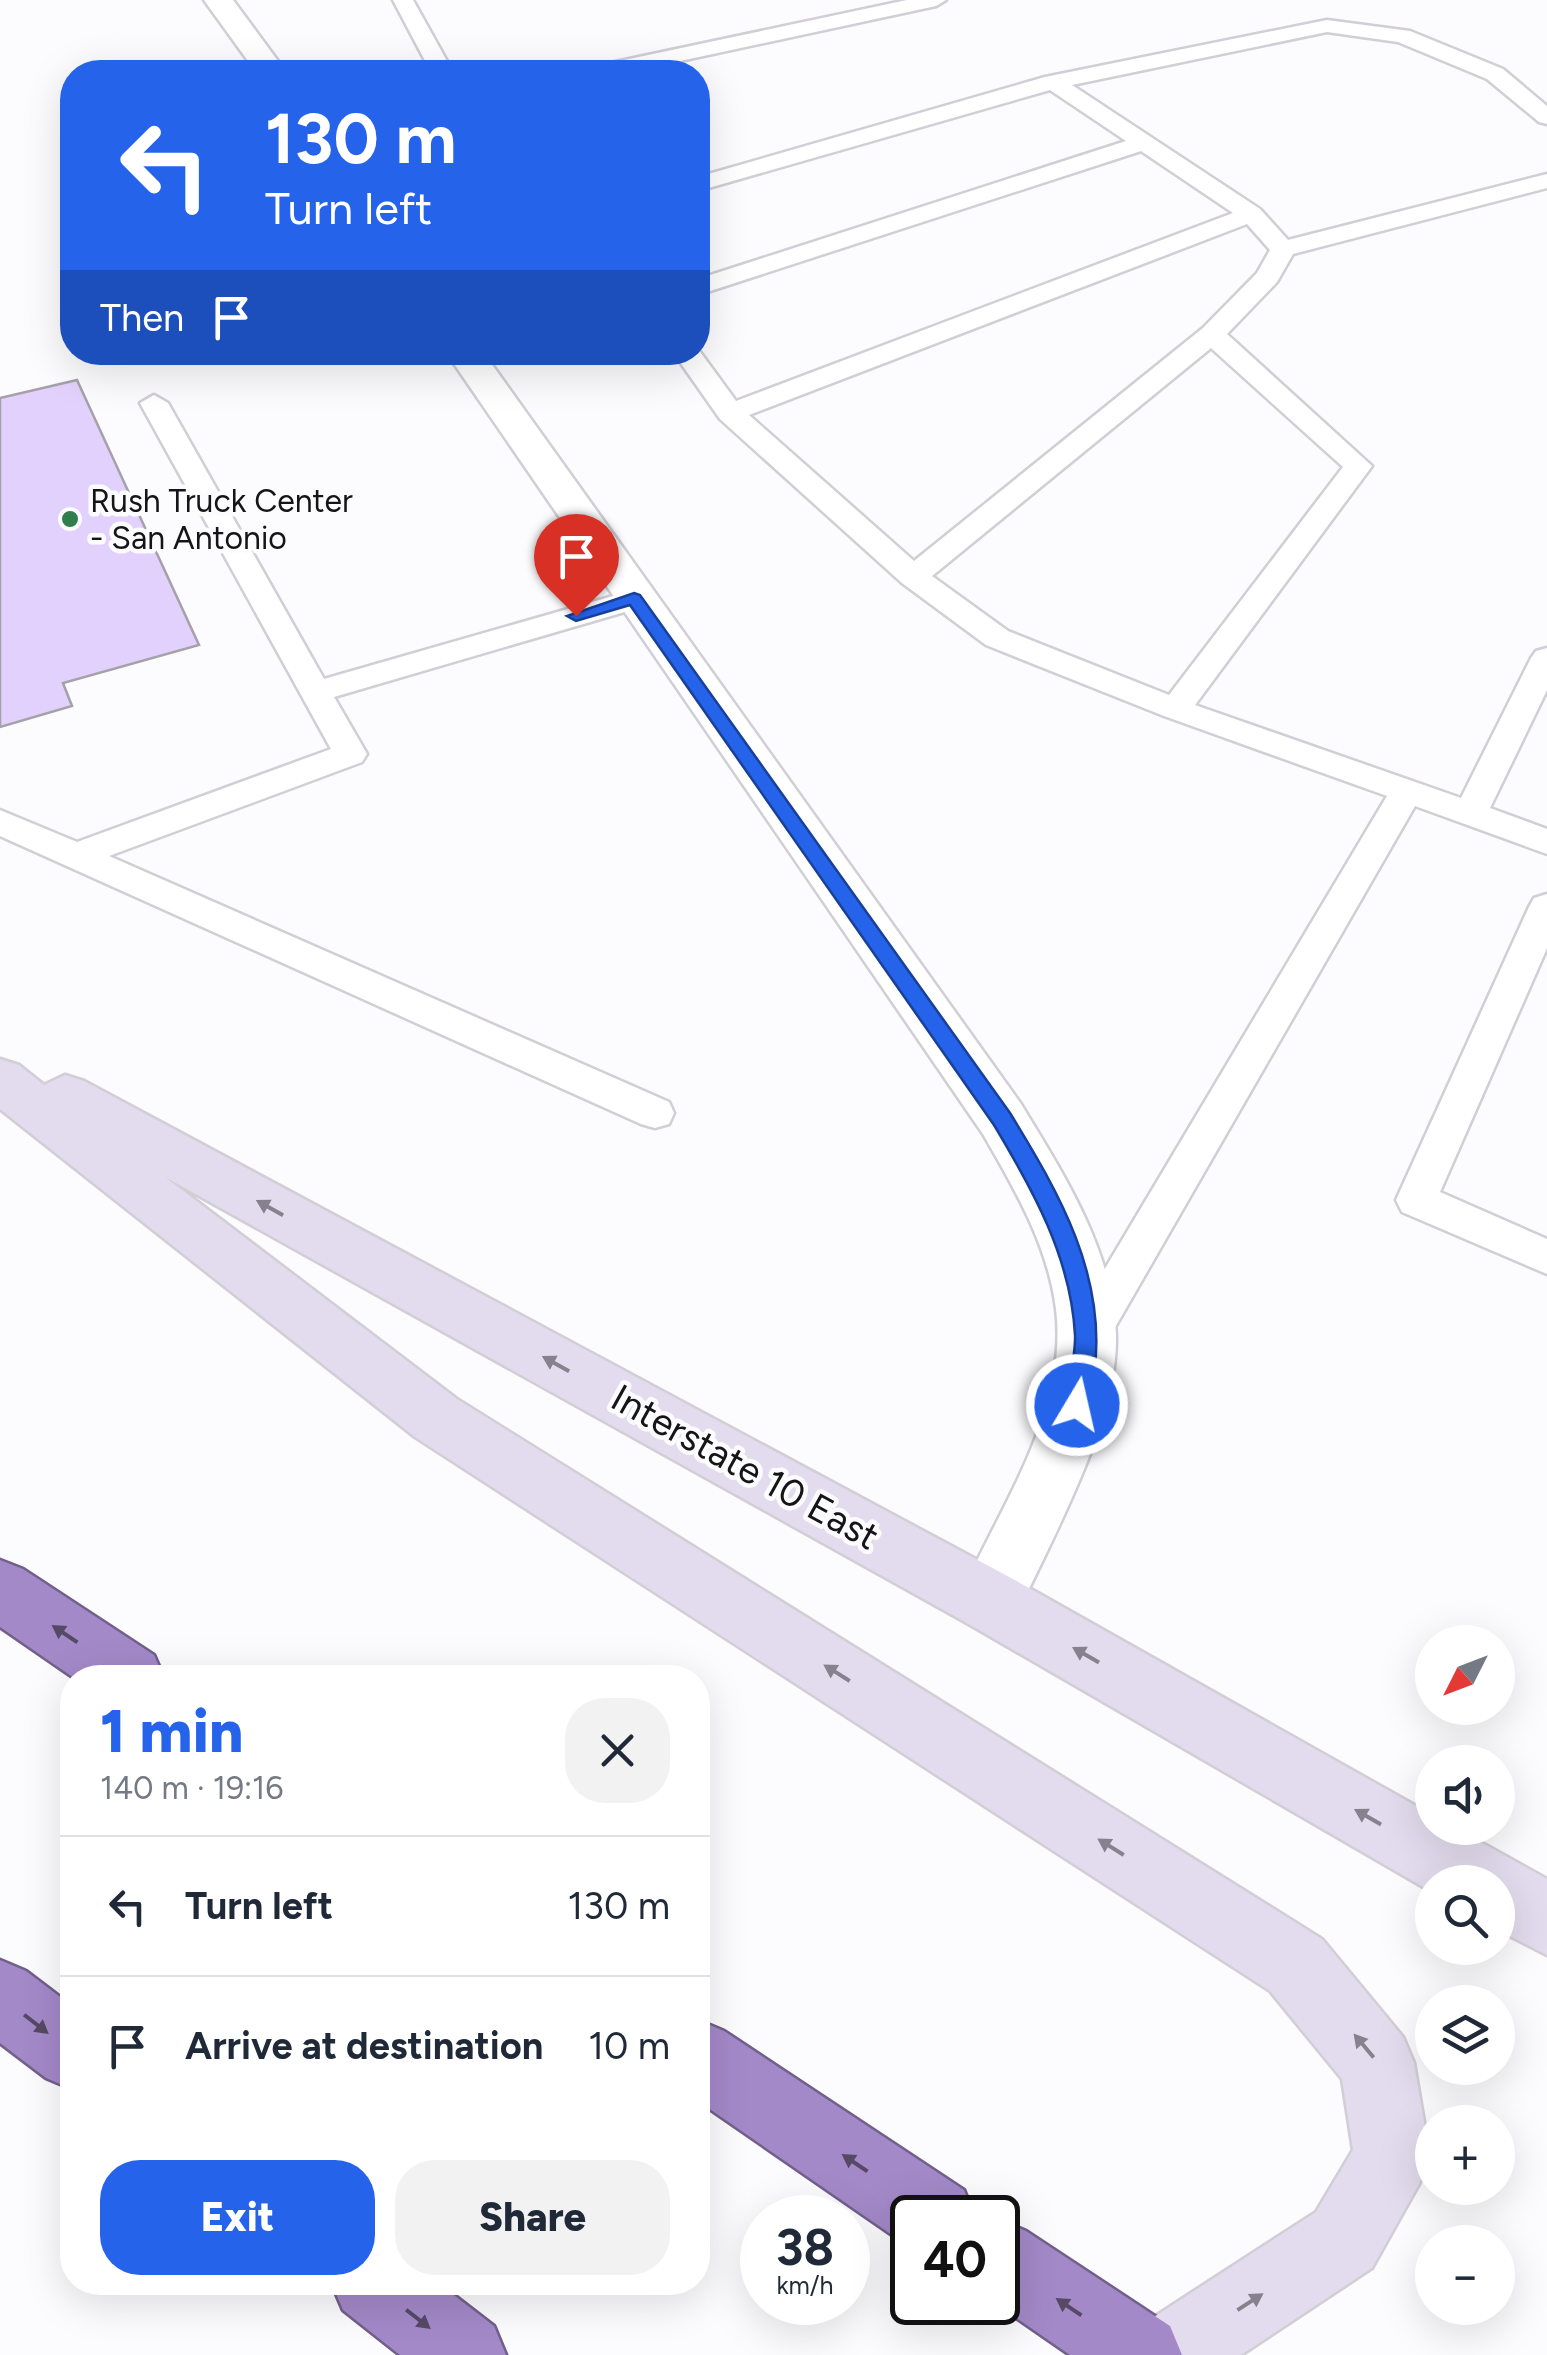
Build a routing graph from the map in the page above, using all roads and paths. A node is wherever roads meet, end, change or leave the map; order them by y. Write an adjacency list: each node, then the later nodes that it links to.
1 (218, 0): 4 (street)
2 (403, 0): 5 (lane)
3 (936, 0): 6 (lane)
4 (261, 60)
5 (436, 60)
6 (657, 60)
7 (1053, 82): 8 (lane); 9 (lane); 10 (lane)
8 (1547, 116)
9 (1144, 142): 12 (lane); 14 (lane)
10 (710, 181)
11 (1547, 181): 13 (lane)
12 (1251, 214): 13 (lane); 19 (lane)
13 (1283, 248): 15 (lane)
14 (710, 283)
15 (1212, 334): 20 (lane); 24 (lane)
16 (473, 365): 21 (street)
17 (696, 365): 19 (lane)
18 (154, 403): 23 (lane)
19 (730, 412): 20 (lane)
20 (913, 576): 24 (lane)
21 (634, 598): 23 (lane); 35 (street)
22 (1547, 658): 26 (lane)
23 (314, 692): 29 (lane)
24 (1175, 709): 25 (lane)
25 (1407, 791): 26 (lane); 35 (lane)
26 (1470, 814): 28 (lane)
27 (0, 822): 29 (lane)
28 (1547, 842)
29 (76, 856): 33 (lane)
30 (1547, 907): 34 (lane)
31 (0, 1062): 37 (main road, Interstate 10 East, one-way to 31)
32 (0, 1080): 50 (main road, one-way to 32)
33 (655, 1113)
34 (1547, 1257)
35 (1087, 1337): 37 (street)
36 (0, 1590): 38 (highway, one-way to 36)
37 (990, 1601): 39 (main road, Interstate 10 East, one-way to 37)
38 (112, 1665)
39 (1453, 1865)
40 (1515, 1901): 41 (main road)
41 (1547, 1919)
42 (0, 1996): 43 (highway, one-way to 43)
43 (60, 2043)
44 (710, 2066): 45 (highway, one-way to 44)
45 (902, 2195)
46 (1020, 2273): 49 (highway, one-way to 46)
47 (388, 2295): 48 (highway, one-way to 48)
48 (465, 2355)
49 (1141, 2355)
50 (1169, 2355)

